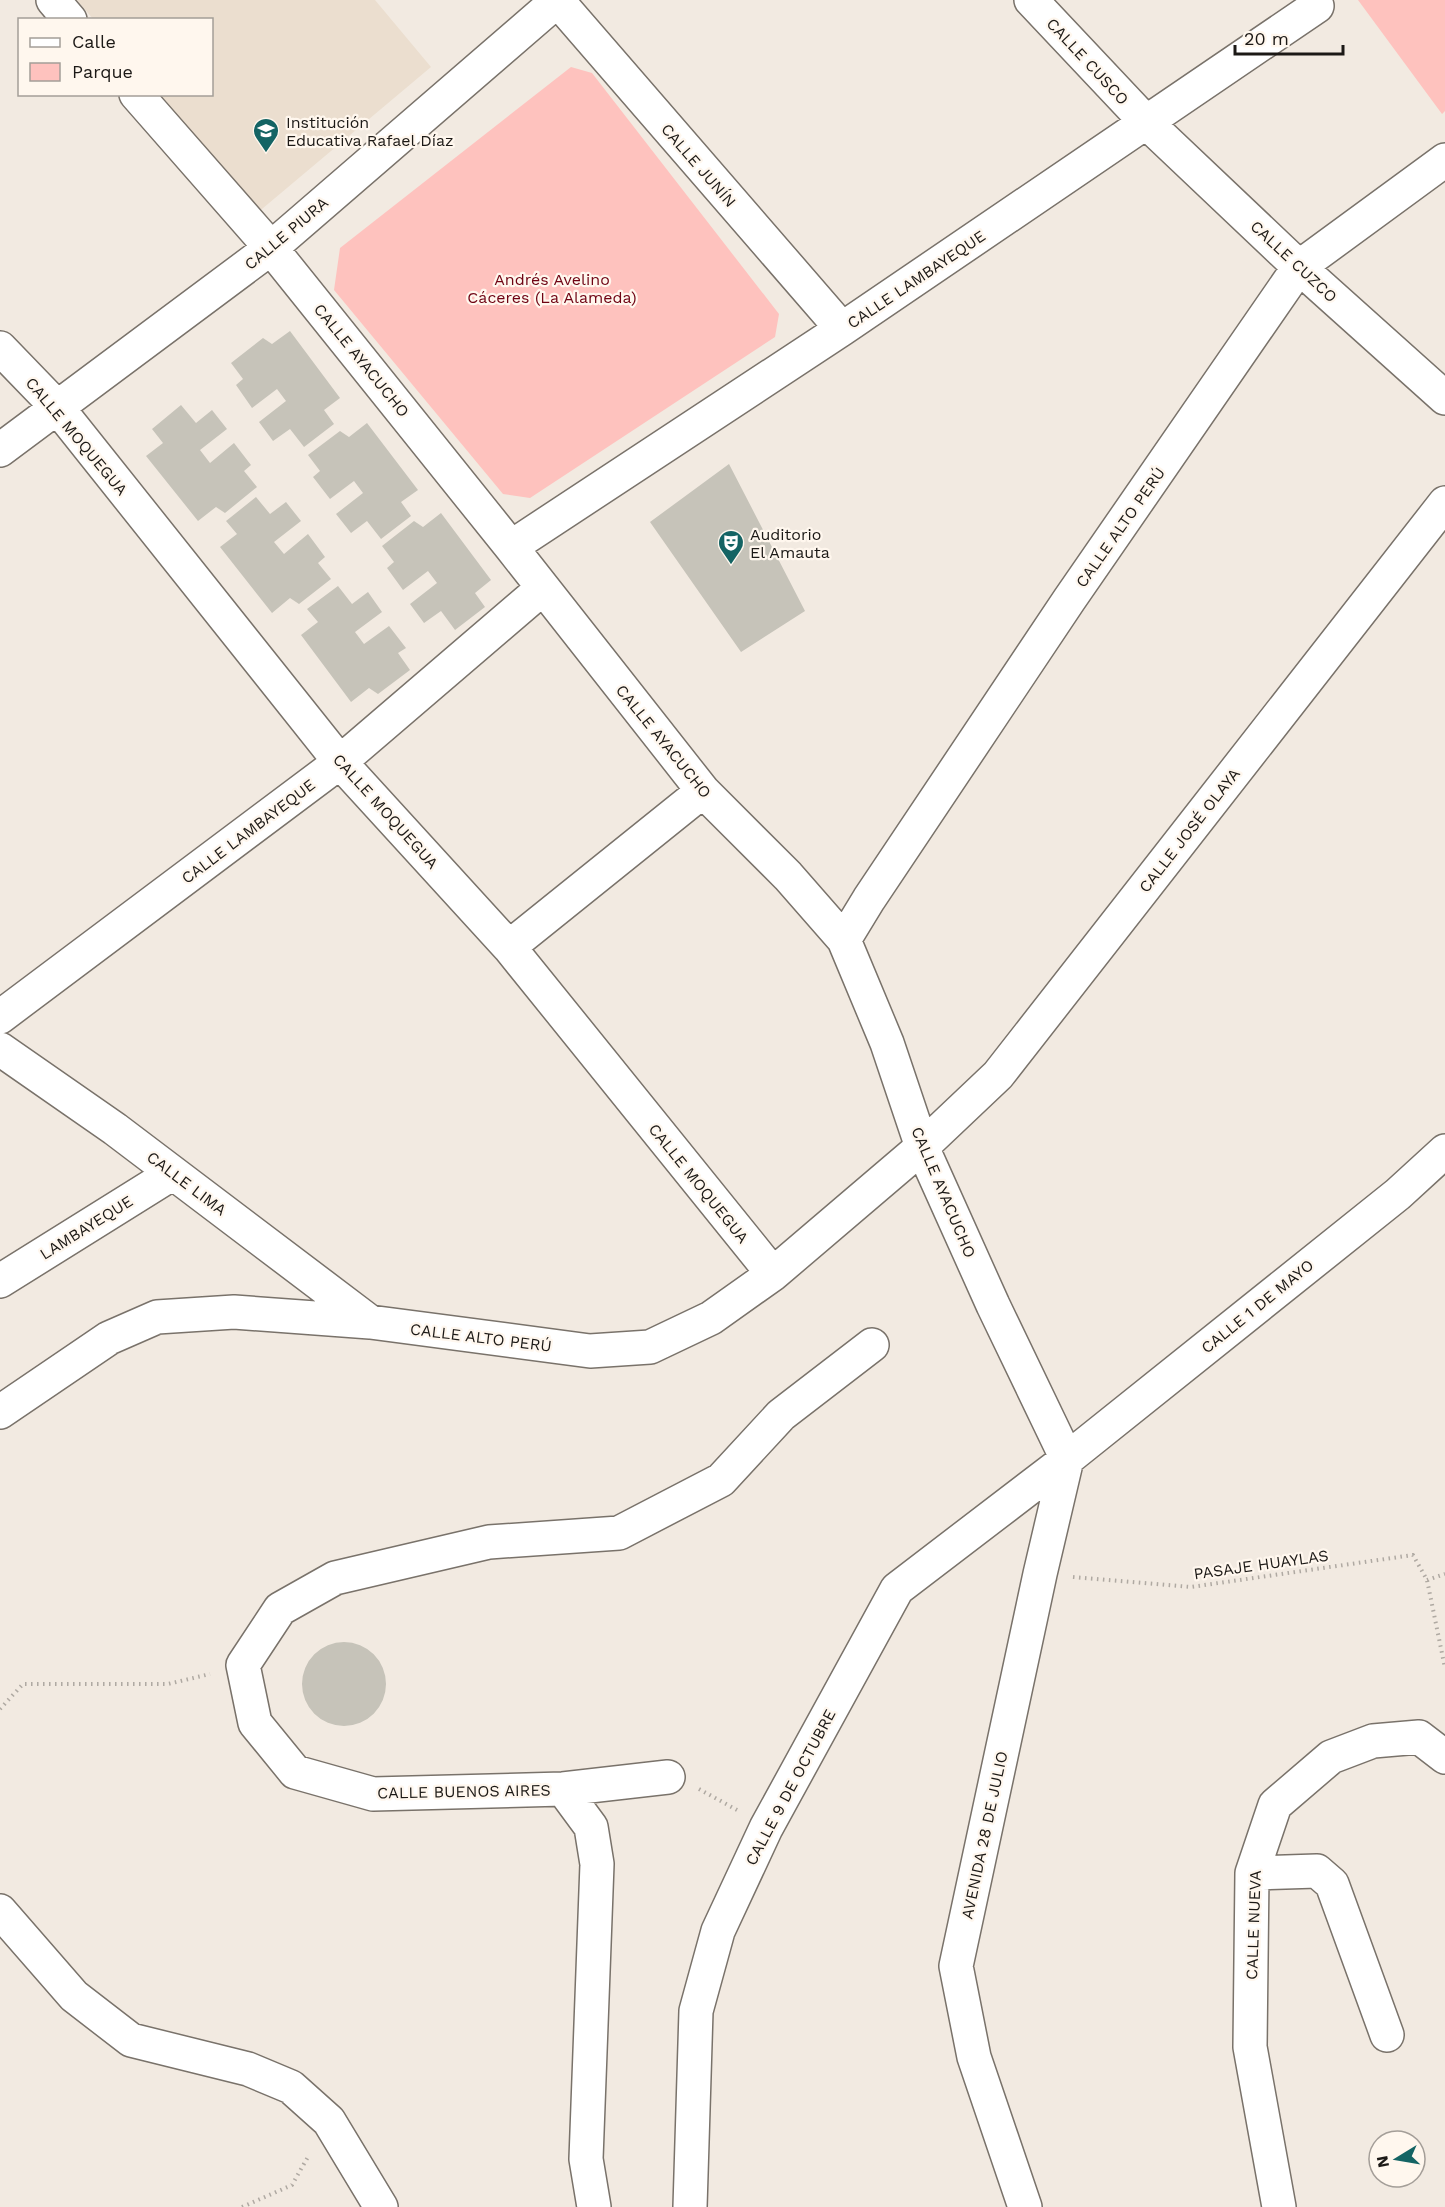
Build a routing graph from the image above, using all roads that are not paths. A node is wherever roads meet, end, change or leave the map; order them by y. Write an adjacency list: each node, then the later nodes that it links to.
1 (53, 0): 5 (street)
2 (558, 0): 9 (street, CALLE PIURA); 11 (street, CALLE JUNÍN)
3 (1031, 0): 7 (street, CALLE CUSCO)
4 (1317, 6): 7 (street, CALLE LAMBAYEQUE)
5 (68, 18)
6 (138, 96): 9 (street, CALLE AYACUCHO)
7 (1146, 122): 10 (street, CALLE CUZCO); 11 (street, CALLE LAMBAYEQUE)
8 (1445, 159): 10 (street, CALLE ALTO PERÚ)
9 (271, 248): 14 (street, CALLE PIURA); 17 (street, CALLE AYACUCHO)
10 (1299, 267): 13 (street, CALLE CUZCO); 21 (street, CALLE ALTO PERÚ)
11 (842, 329): 17 (street, CALLE LAMBAYEQUE)
12 (0, 348): 14 (street, CALLE MOQUEGUA)
13 (1445, 398)
14 (57, 407): 15 (street, CALLE PIURA); 19 (street, CALLE MOQUEGUA)
15 (0, 450)
16 (1445, 503): 25 (street, CALLE JOSÉ OLAYA)
17 (512, 548): 18 (street, CALLE AYACUCHO)
18 (543, 588): 19 (street, CALLE LAMBAYEQUE); 20 (street, CALLE AYACUCHO)
19 (340, 762): 22 (street, CALLE MOQUEGUA); 23 (street, CALLE LAMBAYEQUE)
20 (703, 791): 21 (street, CALLE AYACUCHO); 22 (street)
21 (844, 940): 25 (street, CALLE AYACUCHO)
22 (509, 947): 28 (street, CALLE MOQUEGUA)
23 (0, 1017)
24 (0, 1049): 27 (street, CALLE LIMA)
25 (922, 1147): 28 (street, CALLE ALTO PERÚ); 33 (street, CALLE AYACUCHO)
26 (1445, 1151): 33 (street, CALLE 1 DE MAYO)
27 (173, 1173): 29 (street, LAMBAYEQUE); 30 (street, CALLE LIMA)
28 (773, 1274): 30 (street, CALLE ALTO PERÚ)
29 (0, 1281)
30 (370, 1322): 32 (street, CALLE ALTO PERÚ)
31 (872, 1345): 36 (street, CALLE BUENOS AIRES)
32 (0, 1413)
33 (1067, 1459): 42 (street, CALLE 9 DE OCTUBRE); 43 (street, AVENIDA 28 DE JULIO)
34 (1445, 1756): 37 (street, CALLE NUEVA)
35 (668, 1777): 36 (street)
36 (563, 1789): 41 (street, CALLE BUENOS AIRES)
37 (1252, 1873): 39 (street); 44 (street, CALLE NUEVA)
38 (0, 1911): 40 (street)
39 (1387, 2035)
40 (381, 2207)
41 (594, 2207)
42 (690, 2207)
43 (1025, 2207)
44 (1279, 2207)

